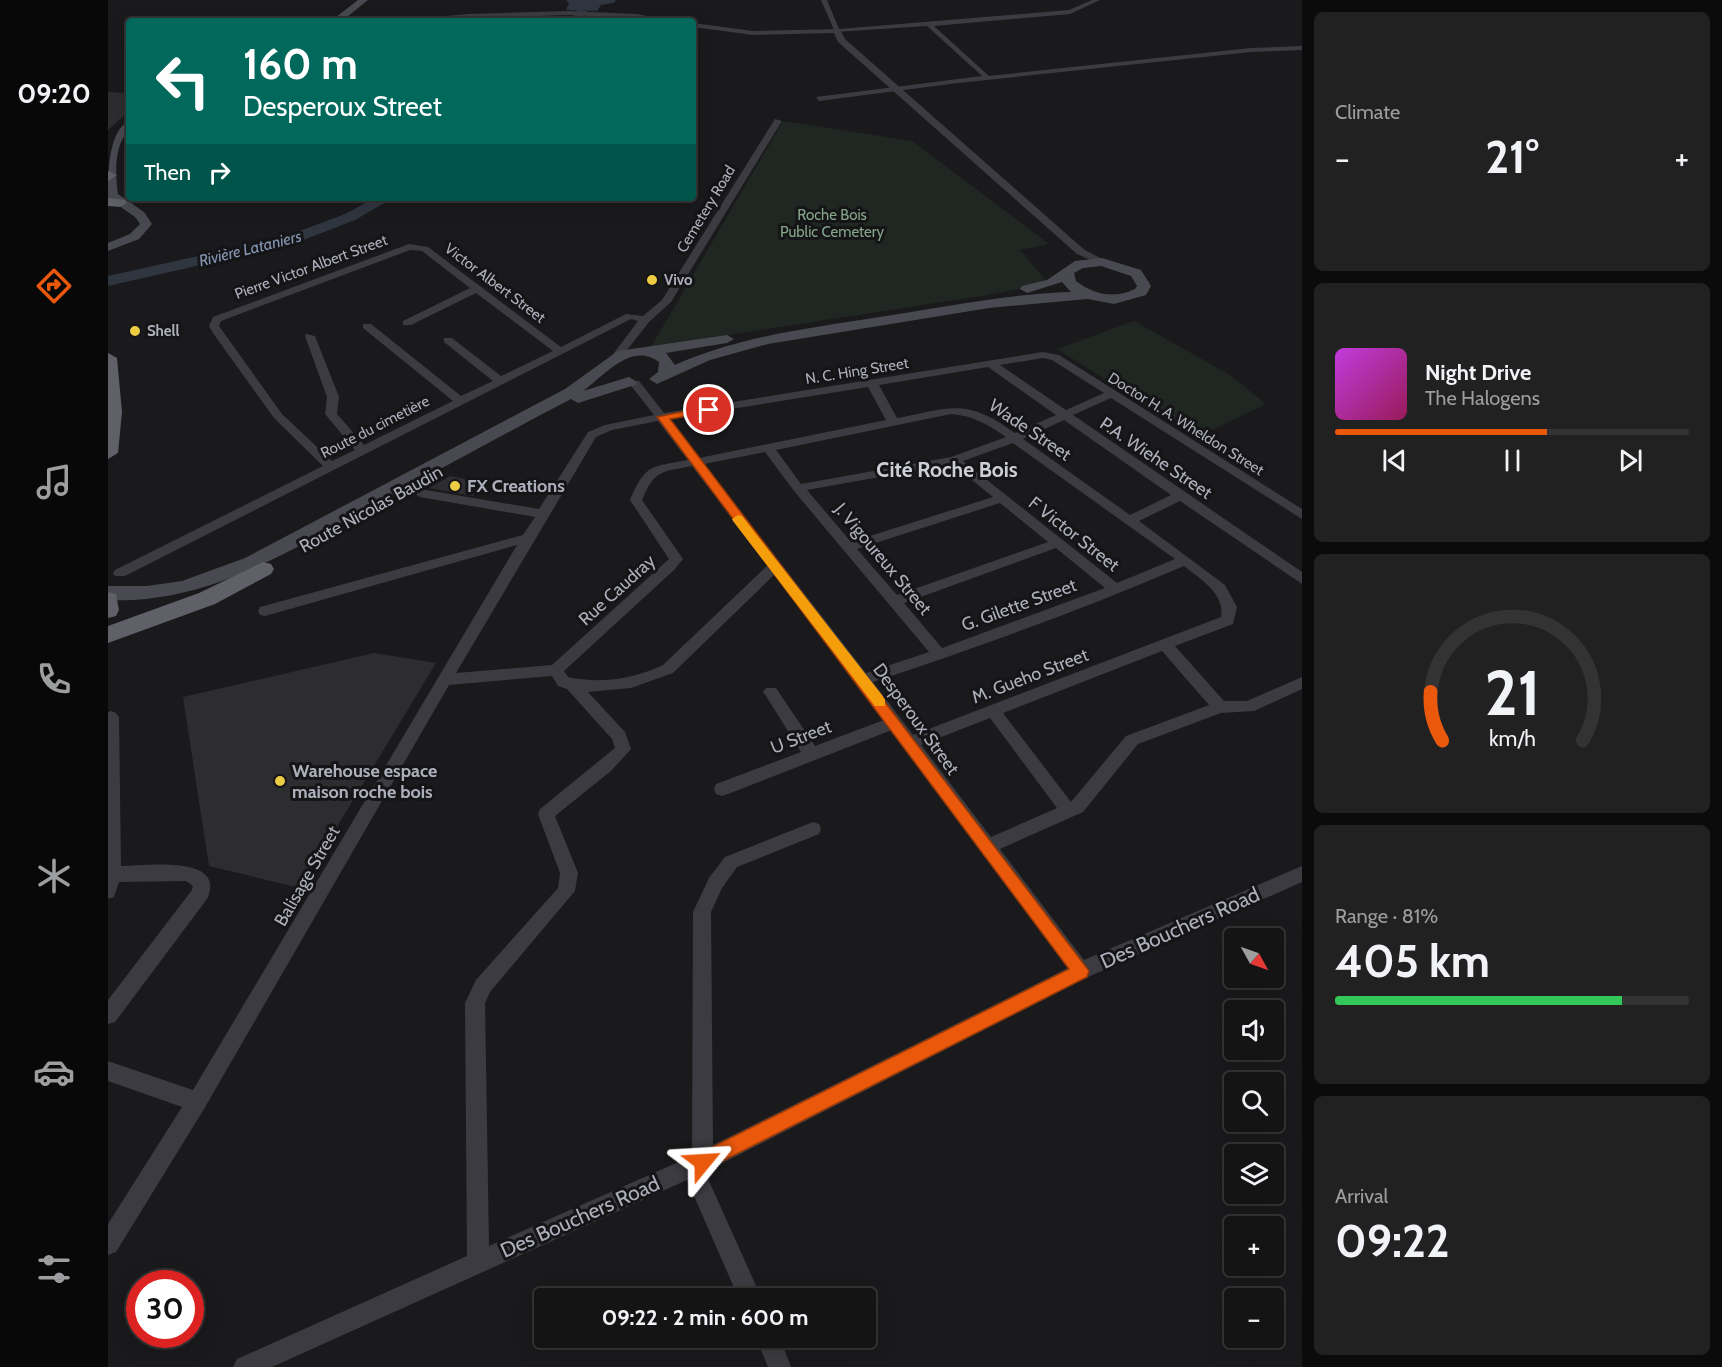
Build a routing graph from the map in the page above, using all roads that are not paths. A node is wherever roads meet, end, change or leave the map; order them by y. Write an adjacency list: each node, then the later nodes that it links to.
1 (364, 0): 4 (main road)
2 (824, 0): 9 (street)
3 (1097, 0): 7 (street)
4 (340, 18)
5 (447, 18): 6 (street)
6 (645, 18)
7 (929, 25): 9 (street); 11 (street)
8 (696, 26): 9 (street)
9 (833, 31): 12 (street)
10 (1302, 48): 11 (street)
11 (988, 78): 12 (street)
12 (892, 89): 13 (street); 20 (street); 21 (street)
13 (819, 99)
14 (778, 121): 24 (street, Cemetery Road)
15 (126, 127): 16 (main road)
16 (110, 151): 17 (main road)
17 (110, 189): 18 (main road)
18 (108, 247)
19 (409, 247): 22 (street, Victor Albert Street); 51 (street, Pierre Victor Albert Street)
20 (1102, 262): 21 (main road); 23 (main road, Route Nicolas Baudin)
21 (1070, 270): 23 (main road); 31 (main road)
22 (476, 289): 25 (street); 30 (street, Victor Albert Street)
23 (1087, 295): 36 (main road, Route Nicolas Baudin)
24 (645, 320): 28 (street, Cemetery Road); 30 (street, Route du cimetière)
25 (407, 323)
26 (366, 326): 41 (street)
27 (310, 336): 47 (street)
28 (631, 336): 31 (street); 34 (street, Cemetery Road)
29 (448, 340): 37 (street)
30 (560, 351): 37 (street, Route du cimetière)
31 (645, 351): 34 (main road); 36 (main road)
32 (1055, 357): 35 (street, N. C. Hing Street); 40 (street, Doctor H. A. Wheldon Street)
33 (108, 358): 48 (highway)
34 (614, 360): 38 (main road); 68 (main road, Route Nicolas Baudin)
35 (991, 364): 39 (street, N. C. Hing Street); 43 (street, P.A. Wiehe Street)
36 (656, 379): 38 (main road, Route Nicolas Baudin); 42 (street)
37 (500, 381): 41 (street, Route du cimetière)
38 (632, 383): 42 (street, Desperoux Street); 64 (main road, Route Nicolas Baudin)
39 (872, 383): 42 (street, N. C. Hing Street); 44 (street)
40 (1111, 394): 43 (street); 57 (street, Doctor H. A. Wheldon Street)
41 (460, 401): 47 (street, Route du cimetière)
42 (658, 411): 49 (street, Desperoux Street); 56 (street, Balisage Street)
43 (1064, 416): 45 (street); 54 (street, P.A. Wiehe Street)
44 (893, 422): 45 (street, Wade Street); 46 (street, Wade Street)
45 (1012, 439): 50 (street); 58 (street, Wade Street)
46 (766, 446): 49 (street, Wade Street); 52 (street, J. Vigoureux Street)
47 (362, 451): 51 (street, Route du cimetière)
48 (108, 453)
49 (694, 460): 63 (street, Desperoux Street); 78 (street, Rue Caudray)
50 (954, 460): 52 (street); 55 (street, F Victor Street)
51 (331, 467): 65 (street, Route du cimetière)
52 (798, 488): 61 (street, J. Vigoureux Street)
53 (420, 493): 56 (street)
54 (1179, 496): 58 (street); 66 (street, P.A. Wiehe Street)
55 (1000, 499): 60 (street, F Victor Street); 61 (street)
56 (543, 514): 59 (street, Balisage Street)
57 (1302, 515)
58 (1128, 520): 62 (street, Wade Street)
59 (528, 538): 73 (street); 79 (street, Balisage Street)
60 (1058, 543): 67 (street, F Victor Street); 70 (street)
61 (849, 547): 70 (street, J. Vigoureux Street)
62 (1185, 560): 67 (street, G. Gilette Street); 71 (street, Wade Street)
63 (774, 567): 80 (street, Desperoux Street); 82 (street)
64 (263, 569): 74 (main road, Route Nicolas Baudin); 75 (highway)
65 (120, 573)
66 (1302, 579)
67 (1117, 590): 77 (street, G. Gilette Street)
68 (108, 592)
69 (108, 600): 72 (highway)
70 (896, 602): 77 (street, J. Vigoureux Street)
71 (1230, 607): 76 (street, M. Gueho Street)
72 (108, 610)
73 (265, 611)
74 (108, 627)
75 (108, 635)
76 (1165, 645): 84 (street); 85 (street, M. Gueho Street)
77 (940, 655): 80 (street, G. Gilette Street)
78 (556, 670): 79 (street); 82 (street)
79 (445, 680): 99 (street, Balisage Street)
80 (863, 680): 87 (street, Desperoux Street)
81 (1302, 683): 84 (street)
82 (573, 685): 102 (street)
83 (771, 692): 89 (street)
84 (1220, 707): 91 (street)
85 (993, 711): 88 (street, M. Gueho Street); 91 (street)
86 (111, 717): 95 (street)
87 (895, 722): 88 (street, Desperoux Street); 89 (street, U Street)
88 (910, 743): 93 (street, Desperoux Street)
89 (811, 754): 90 (street, U Street)
90 (722, 789)
91 (1068, 811): 93 (street)
92 (813, 829): 100 (street)
93 (987, 847): 96 (street, Desperoux Street)
94 (1302, 874): 96 (street, Des Bouchers Road)
95 (109, 880): 97 (street)
96 (1081, 971): 100 (street, Des Bouchers Road)
97 (108, 1015)
98 (108, 1071): 99 (street)
99 (196, 1102): 101 (street, Balisage Street)
100 (698, 1164): 102 (street, Des Bouchers Road); 103 (street)
101 (108, 1244)
102 (478, 1263): 106 (street, Des Bouchers Road)
103 (747, 1288)
104 (772, 1348): 105 (street)
105 (780, 1366)
106 (245, 1367)

